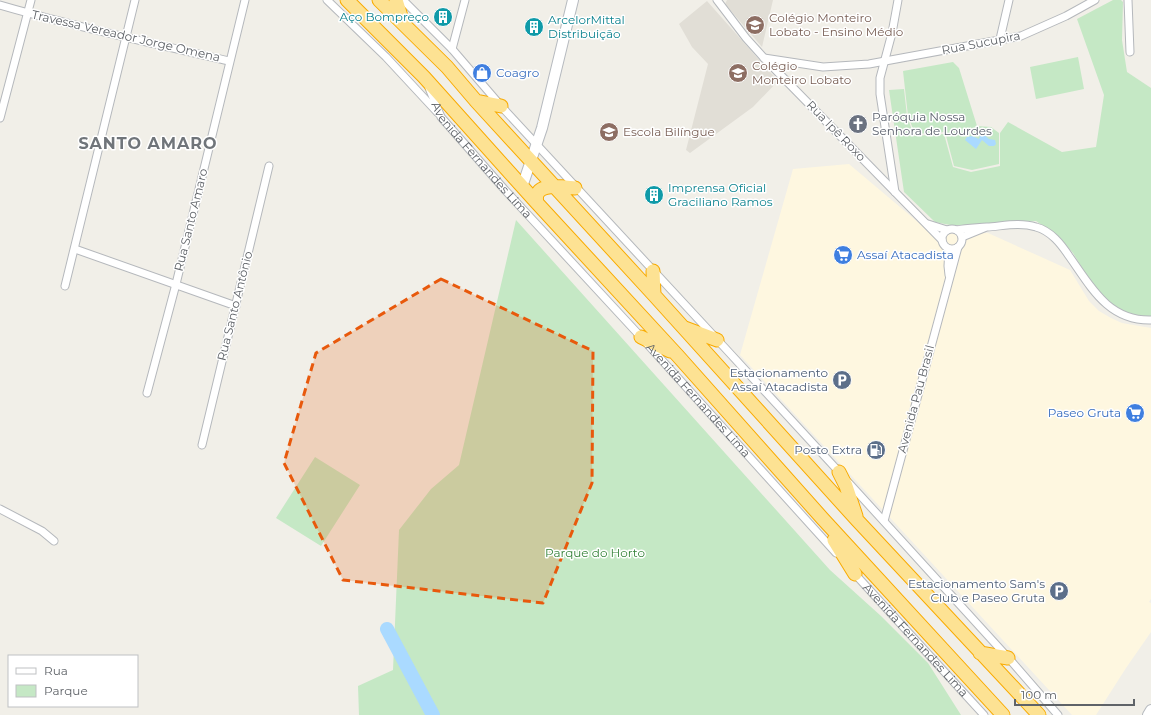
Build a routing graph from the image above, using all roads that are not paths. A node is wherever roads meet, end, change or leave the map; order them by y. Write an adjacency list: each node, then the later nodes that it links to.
1 (31, 0): 17 (street)
2 (135, 0): 19 (street)
3 (245, 0): 24 (street, Rua Santo Amaro)
4 (327, 0): 29 (street)
5 (347, 0): 26 (highway, Avenida Fernandes Lima)
6 (379, 0): 18 (highway)
7 (396, 0): 18 (highway)
8 (403, 0): 21 (street)
9 (465, 0): 21 (street)
10 (573, 0): 31 (street)
11 (717, 0): 23 (street, Rua Ipê Roxo)
12 (898, 0): 25 (street)
13 (1009, 0): 20 (street)
14 (1095, 0): 20 (street, Rua Sucupira)
15 (1128, 0): 22 (street)
16 (0, 5): 17 (street, Travessa Vereador Jorge Omena)
17 (28, 13): 19 (street, Travessa Vereador Jorge Omena); 30 (street)
18 (404, 24): 27 (highway)
19 (126, 37): 24 (street, Travessa Vereador Jorge Omena); 47 (street)
20 (1000, 39): 25 (street, Rua Sucupira)
21 (452, 49): 28 (street)
22 (1130, 52)
23 (764, 58): 25 (street, Rua Sucupira); 37 (street, Rua Ipê Roxo)
24 (229, 61): 50 (street, Rua Santo Amaro)
25 (884, 62): 37 (street)
26 (424, 77): 29 (street, Avenida Fernandes Lima); 35 (highway, Avenida Fernandes Lima)
27 (476, 101): 28 (highway); 32 (highway)
28 (501, 106): 31 (street)
29 (441, 116): 56 (street, Avenida Fernandes Lima)
30 (0, 118)
31 (537, 145): 32 (street); 36 (street)
32 (531, 162): 34 (highway); 35 (street)
33 (269, 166): 53 (street, Rua Santo Antônio)
34 (553, 186): 36 (highway); 38 (highway); 52 (highway)
35 (522, 187): 38 (highway, Avenida Fernandes Lima)
36 (575, 188): 48 (street)
37 (895, 192): 39 (street, Rua Ipê Roxo)
38 (537, 203): 58 (highway, Avenida Fernandes Lima)
39 (926, 223): 41 (street, Rua Ipê Roxo); 44 (street, Rua Ipê Roxo)
40 (986, 227): 42 (street); 43 (street); 54 (street)
41 (947, 230): 42 (street); 44 (street)
42 (957, 230): 43 (street)
43 (962, 237): 45 (street)
44 (942, 240): 46 (street)
45 (958, 247): 46 (street); 49 (street, Avenida Pau Brasil)
46 (949, 248): 49 (street, Avenida Pau Brasil)
47 (75, 249): 50 (street); 51 (street)
48 (653, 271): 52 (highway); 57 (street)
49 (949, 278): 65 (street, Avenida Pau Brasil)
50 (176, 284): 53 (street); 59 (street, Rua Santo Amaro)
51 (65, 286)
52 (654, 295): 55 (highway)
53 (236, 306): 60 (street, Rua Santo Antônio)
54 (1151, 320)
55 (683, 328): 57 (highway); 64 (highway)
56 (641, 337): 58 (highway); 67 (street, Avenida Fernandes Lima)
57 (717, 340): 61 (street)
58 (678, 356): 63 (highway, Avenida Fernandes Lima)
59 (147, 393)
60 (202, 445)
61 (839, 472): 64 (highway); 65 (street)
62 (0, 509): 66 (street)
63 (822, 518): 67 (highway); 72 (highway, Avenida Fernandes Lima)
64 (857, 520): 68 (highway)
65 (884, 521): 69 (street)
66 (54, 541)
67 (855, 574): 71 (street, Avenida Fernandes Lima)
68 (980, 653): 69 (highway); 73 (highway)
69 (1008, 658): 74 (street)
70 (1151, 710): 75 (street)
71 (984, 715)
72 (1004, 715)
73 (1039, 715)
74 (1058, 715)
75 (1148, 715)

